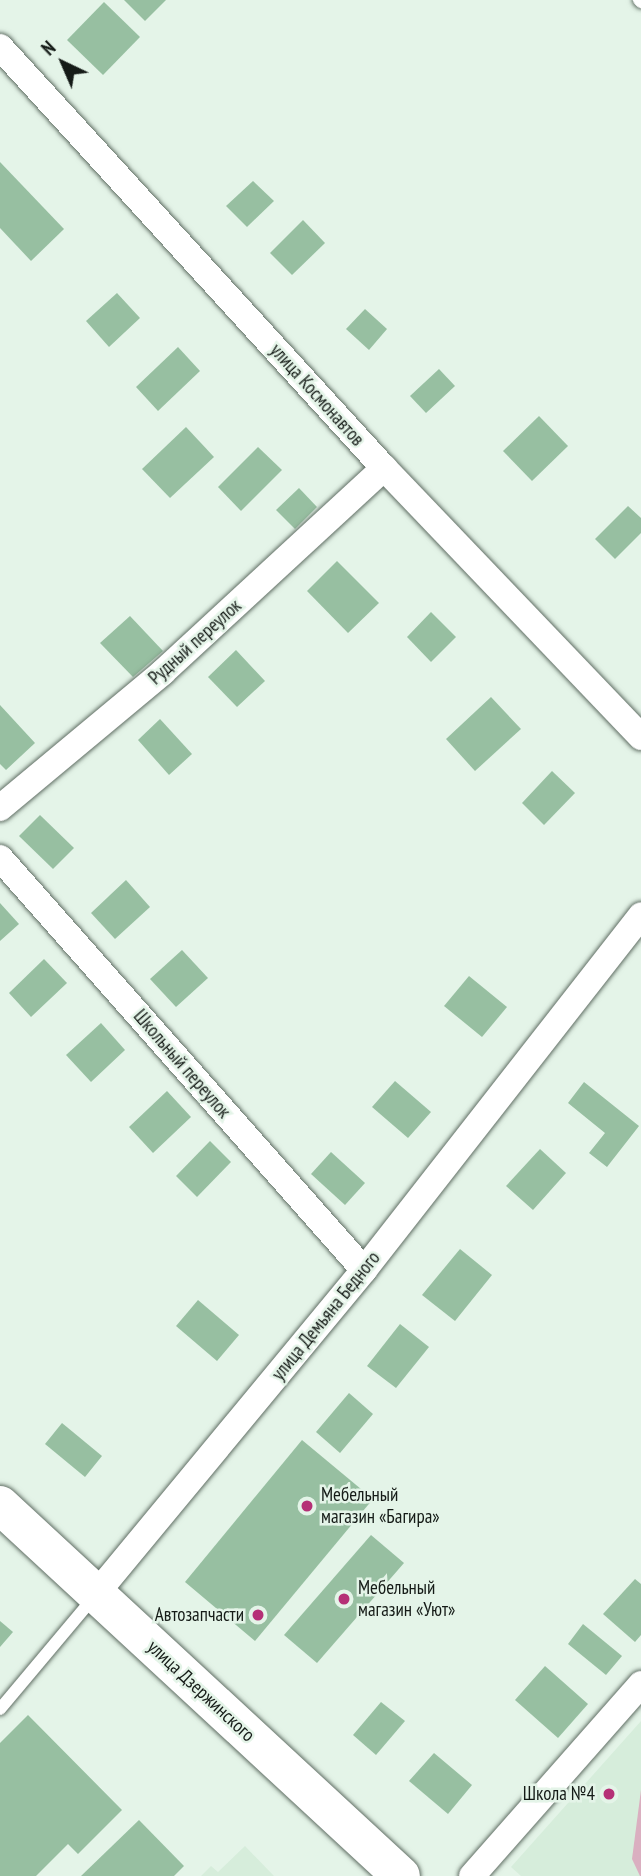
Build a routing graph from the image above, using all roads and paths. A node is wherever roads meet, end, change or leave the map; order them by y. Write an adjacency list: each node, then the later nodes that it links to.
1 (0, 47): 2 (street, улица Космонавтов)
2 (384, 468): 3 (street, улица Космонавтов); 4 (street, Рудный переулок)
3 (641, 737)
4 (0, 808)
5 (0, 858): 7 (street, Школьный переулок)
6 (641, 915): 7 (street, улица Демьяна Бедного)
7 (364, 1270): 9 (street, улица Демьяна Бедного)
8 (0, 1506): 9 (main road, улица Дзержинского)
9 (96, 1594): 11 (lane, улица Демьяна Бедного); 12 (main road, улица Дзержинского)
10 (641, 1684): 13 (street)
11 (0, 1709)
12 (401, 1876)
13 (472, 1876)

